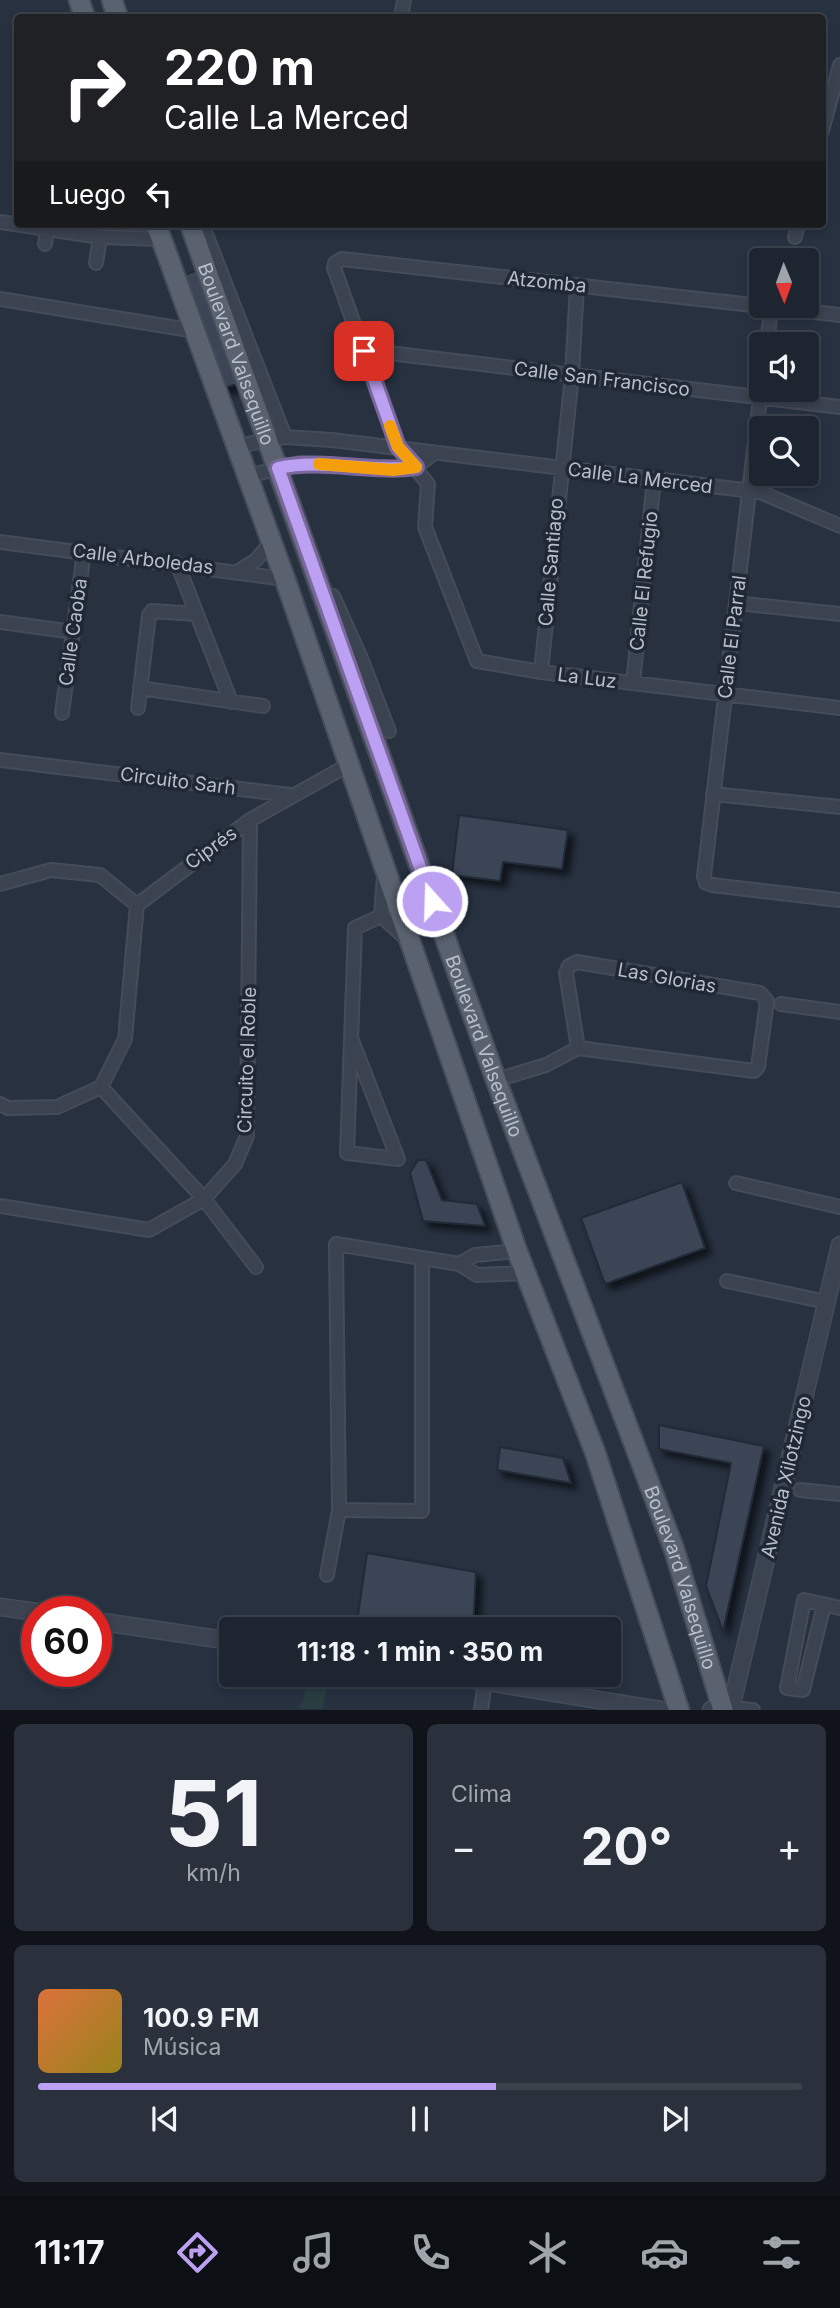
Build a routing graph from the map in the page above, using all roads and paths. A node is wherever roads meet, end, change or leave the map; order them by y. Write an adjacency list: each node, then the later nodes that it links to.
1 (840, 65): 2 (street)
2 (826, 116)
3 (40, 228): 6 (street)
4 (192, 228): 23 (main road, Boulevard Valsequillo)
5 (203, 228): 23 (street)
6 (47, 229): 8 (street); 9 (street)
7 (159, 231): 8 (street); 16 (main road, Boulevard Valsequillo)
8 (100, 237): 10 (street)
9 (45, 244)
10 (96, 264)
11 (577, 285): 13 (street, Atzomba); 17 (street, Atzomba); 18 (street, Calle Santiago)
12 (0, 299): 16 (street)
13 (749, 305)
14 (819, 313): 15 (street, Atzomba)
15 (840, 315)
16 (195, 331): 24 (main road, Boulevard Valsequillo)
17 (364, 351): 18 (street, Calle San Francisco); 25 (street)
18 (572, 375): 19 (street, Calle San Francisco); 29 (street, Calle Santiago)
19 (749, 393)
20 (760, 402): 32 (street, Calle El Parral)
21 (810, 402): 22 (street, Calle San Francisco)
22 (840, 407)
23 (276, 438): 24 (street, Calle La Merced); 25 (street, Calle La Merced); 28 (main road, Boulevard Valsequillo)
24 (237, 446): 30 (main road, Boulevard Valsequillo)
25 (398, 447): 26 (street, Calle La Merced); 27 (street)
26 (434, 453): 27 (street); 29 (street, Calle La Merced)
27 (416, 467): 28 (street); 46 (street, La Luz)
28 (278, 468): 30 (street); 41 (main road, Boulevard Valsequillo)
29 (560, 468): 31 (street, Calle La Merced); 46 (street, Calle Santiago)
30 (248, 476): 35 (main road, Boulevard Valsequillo)
31 (654, 480): 32 (street, Calle La Merced); 47 (street, Calle El Refugio)
32 (749, 491): 33 (street, Calle La Merced); 40 (street, Calle El Parral)
33 (840, 526)
34 (0, 542): 36 (street, Calle Arboledas)
35 (271, 542): 38 (street); 39 (main road, Boulevard Valsequillo)
36 (84, 552): 37 (street, Calle Arboledas); 45 (street, Calle Caoba)
37 (177, 563): 38 (street, Calle Arboledas); 42 (street)
38 (239, 571): 39 (street, Calle Arboledas)
39 (285, 579): 57 (main road, Boulevard Valsequillo)
40 (736, 603): 43 (street); 49 (street, Calle El Parral)
41 (334, 613): 55 (street); 72 (main road, Boulevard Valsequillo)
42 (196, 614): 48 (street); 50 (street)
43 (840, 614)
44 (0, 622): 45 (street)
45 (73, 632): 54 (street, Calle Caoba)
46 (541, 672): 47 (street, La Luz)
47 (634, 683): 49 (street, La Luz)
48 (140, 688): 50 (street); 52 (street)
49 (725, 694): 53 (street, La Luz); 58 (street, Calle El Parral)
50 (231, 702): 51 (street)
51 (263, 706)
52 (138, 708)
53 (840, 708)
54 (62, 713)
55 (389, 732)
56 (0, 760): 59 (street, Circuito Sarh)
57 (349, 764): 59 (street); 62 (main road, Boulevard Valsequillo)
58 (713, 794): 60 (street); 64 (street, Calle El Parral)
59 (290, 795): 61 (street, Ciprés)
60 (840, 807)
61 (250, 820): 65 (street, Ciprés); 76 (street, Circuito el Roble)
62 (385, 869): 66 (street); 67 (main road, Boulevard Valsequillo)
63 (0, 884): 65 (street)
64 (840, 900)
65 (137, 905): 73 (street)
66 (381, 916): 67 (street); 70 (street)
67 (413, 945): 80 (main road, Boulevard Valsequillo)
68 (781, 1004): 69 (street)
69 (840, 1012)
70 (351, 1038): 70 (street)
71 (578, 1048): 71 (street, Las Glorias); 72 (street)
72 (496, 1080): 100 (main road, Boulevard Valsequillo)
73 (102, 1087): 74 (street); 76 (street)
74 (0, 1104)
75 (736, 1183): 78 (street)
76 (204, 1199): 77 (street, Circuito el Roble); 83 (street)
77 (0, 1206)
78 (840, 1207)
79 (840, 1245): 86 (street, Avenida Xilotzingo)
80 (517, 1251): 82 (street); 84 (main road, Boulevard Valsequillo)
81 (422, 1258): 82 (street); 89 (street); 89 (street)
82 (459, 1264): 84 (street)
83 (256, 1267)
84 (526, 1273): 103 (main road, Boulevard Valsequillo)
85 (727, 1281): 86 (street)
86 (827, 1302): 100 (street, Avenida Xilotzingo)
87 (800, 1490): 88 (street)
88 (840, 1494)
89 (339, 1510): 90 (street)
90 (327, 1575)
91 (824, 1605): 91 (street); 93 (street)
92 (0, 1607): 94 (street)
93 (840, 1608)
94 (21, 1610)
95 (112, 1623): 96 (street)
96 (219, 1640)
97 (484, 1687): 101 (street)
98 (514, 1687): 99 (street)
99 (598, 1704): 102 (street)
100 (722, 1709): 104 (street)
101 (481, 1710)
102 (660, 1710)
103 (679, 1710)
104 (753, 1710)

